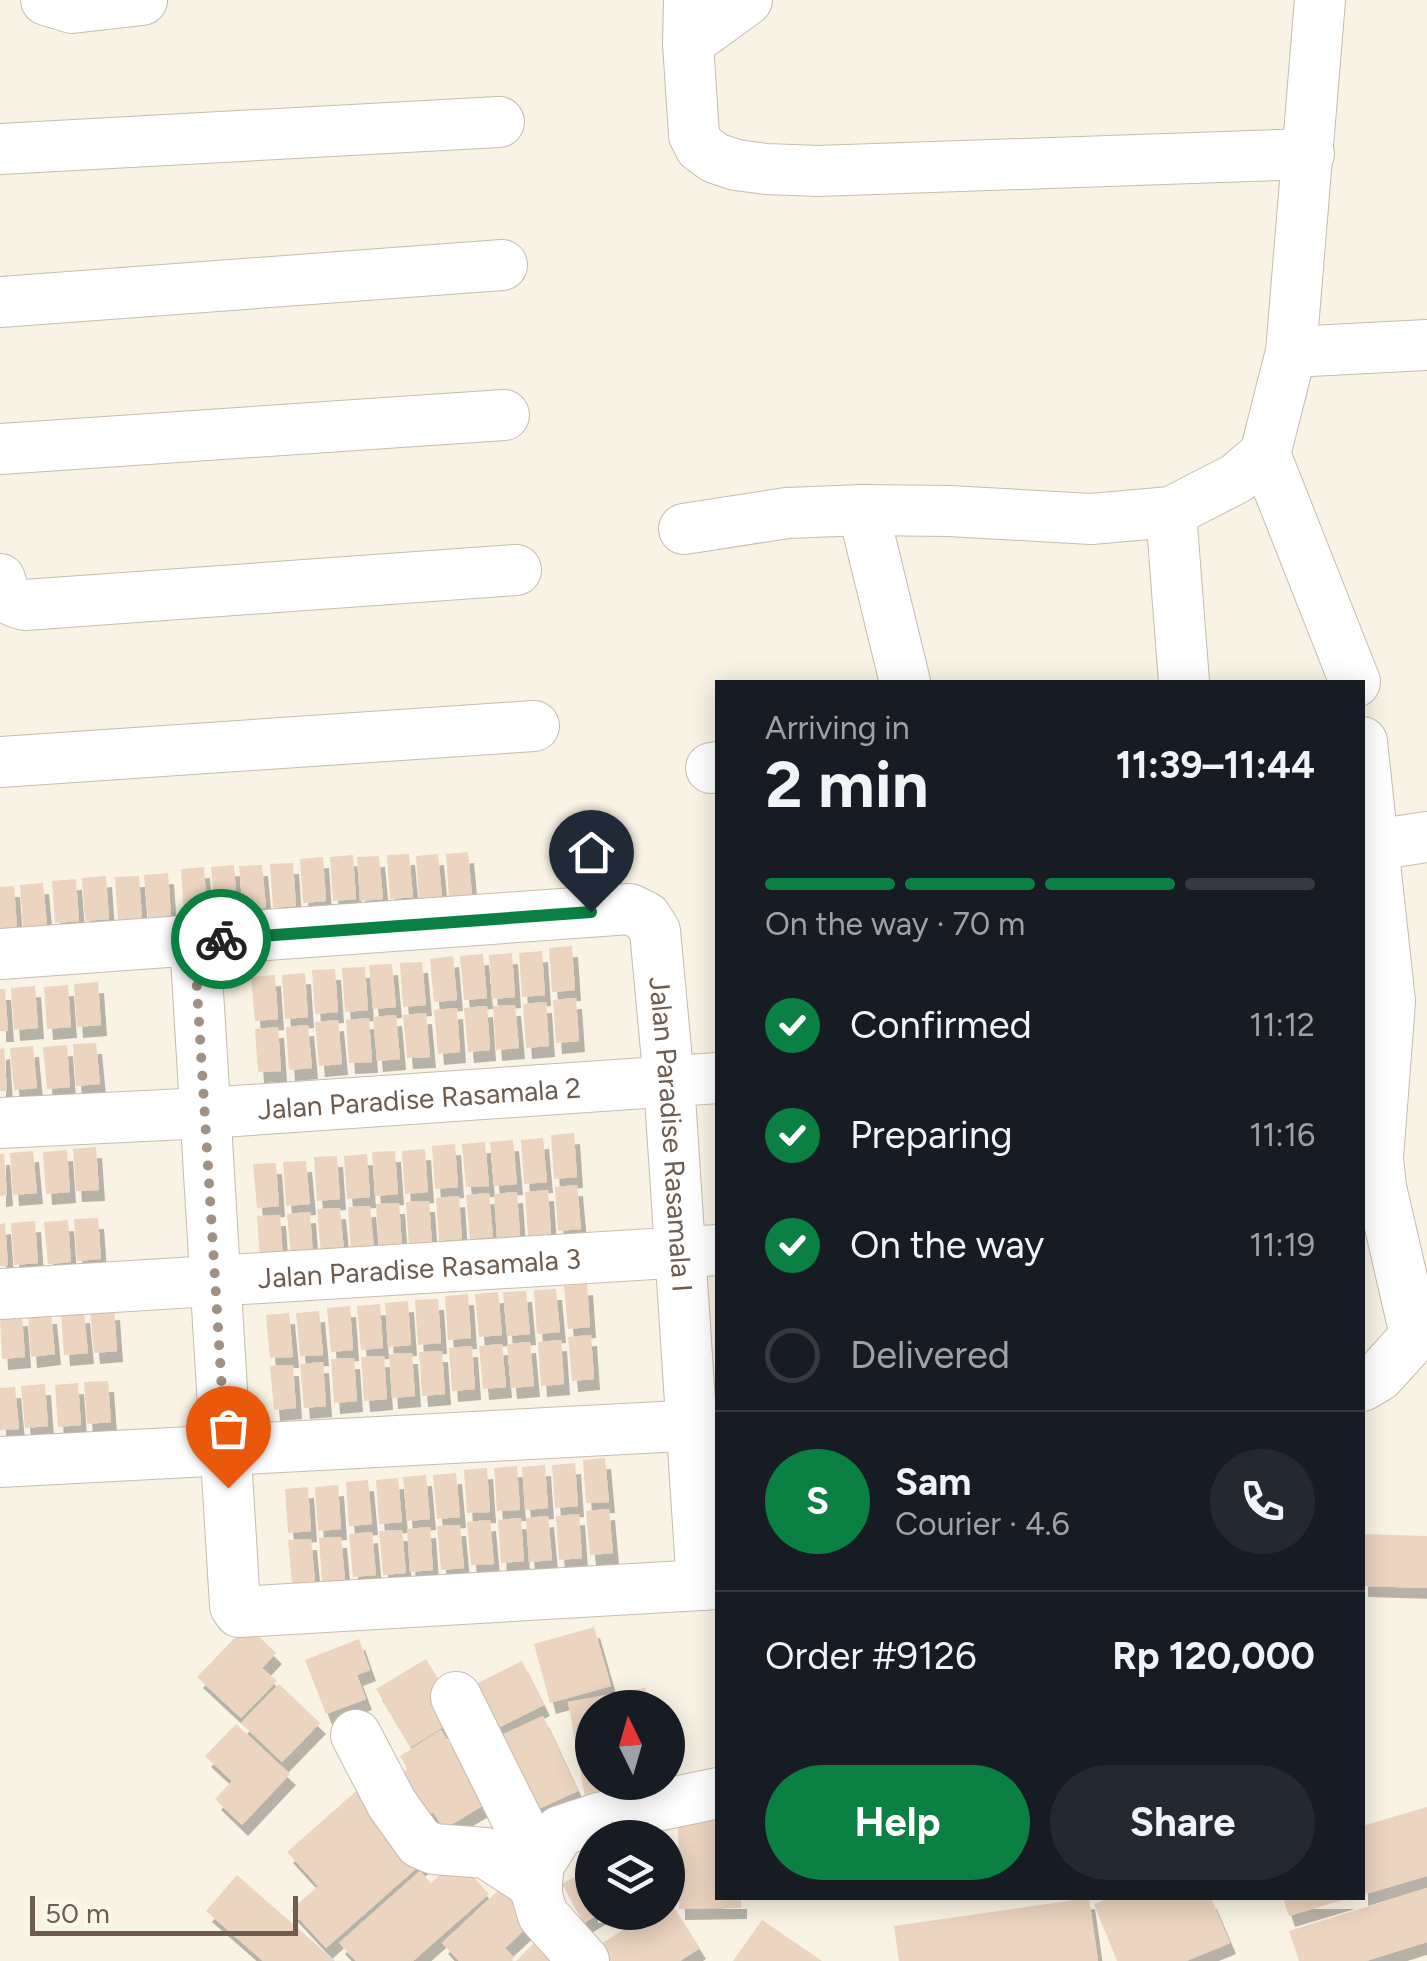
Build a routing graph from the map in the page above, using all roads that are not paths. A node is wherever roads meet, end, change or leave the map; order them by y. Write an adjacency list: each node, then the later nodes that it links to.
1 (46, 0): 2 (street)
2 (142, 0)
3 (747, 0): 5 (street)
4 (1320, 0): 8 (street)
5 (689, 22): 8 (street)
6 (499, 122): 7 (street)
7 (0, 149)
8 (1309, 154): 12 (street)
9 (502, 265): 10 (street)
10 (0, 302)
11 (1427, 345): 12 (street)
12 (1291, 352): 15 (street)
13 (504, 414): 14 (street)
14 (0, 450)
15 (1265, 454): 17 (street); 23 (street)
16 (863, 510): 17 (street); 18 (street); 21 (street)
17 (1170, 512): 22 (street)
18 (684, 529)
19 (516, 570): 20 (street)
20 (0, 580)
21 (905, 680)
22 (1184, 680)
23 (1354, 680)
24 (534, 726): 25 (street)
25 (0, 762)
26 (1365, 774): 27 (street)
27 (1370, 828): 28 (street); 37 (street)
28 (1427, 837)
29 (194, 941): 30 (street, Jalan Paradise Rasamala I); 31 (street, Jalan Paradise Rasamala I); 32 (street)
30 (0, 954)
31 (693, 1080): 32 (street, Jalan Paradise Rasamala 2); 34 (street, Jalan Paradise Rasamala I)
32 (206, 1113): 33 (street, Jalan Paradise Rasamala 2); 35 (street)
33 (0, 1123)
34 (698, 1251): 35 (street, Jalan Paradise Rasamala 3); 39 (street, Jalan Paradise Rasamala I)
35 (216, 1280): 36 (street, Jalan Paradise Rasamala 3); 40 (street)
36 (0, 1294)
37 (1421, 1329): 38 (street)
38 (1365, 1384)
39 (704, 1425): 40 (street); 42 (street, Jalan Paradise Rasamala I)
40 (226, 1448): 41 (street); 42 (street)
41 (0, 1462)
42 (710, 1584)
43 (456, 1697): 46 (street)
44 (356, 1735): 46 (street)
45 (715, 1794): 46 (street)
46 (538, 1875): 47 (street)
47 (584, 1961)

